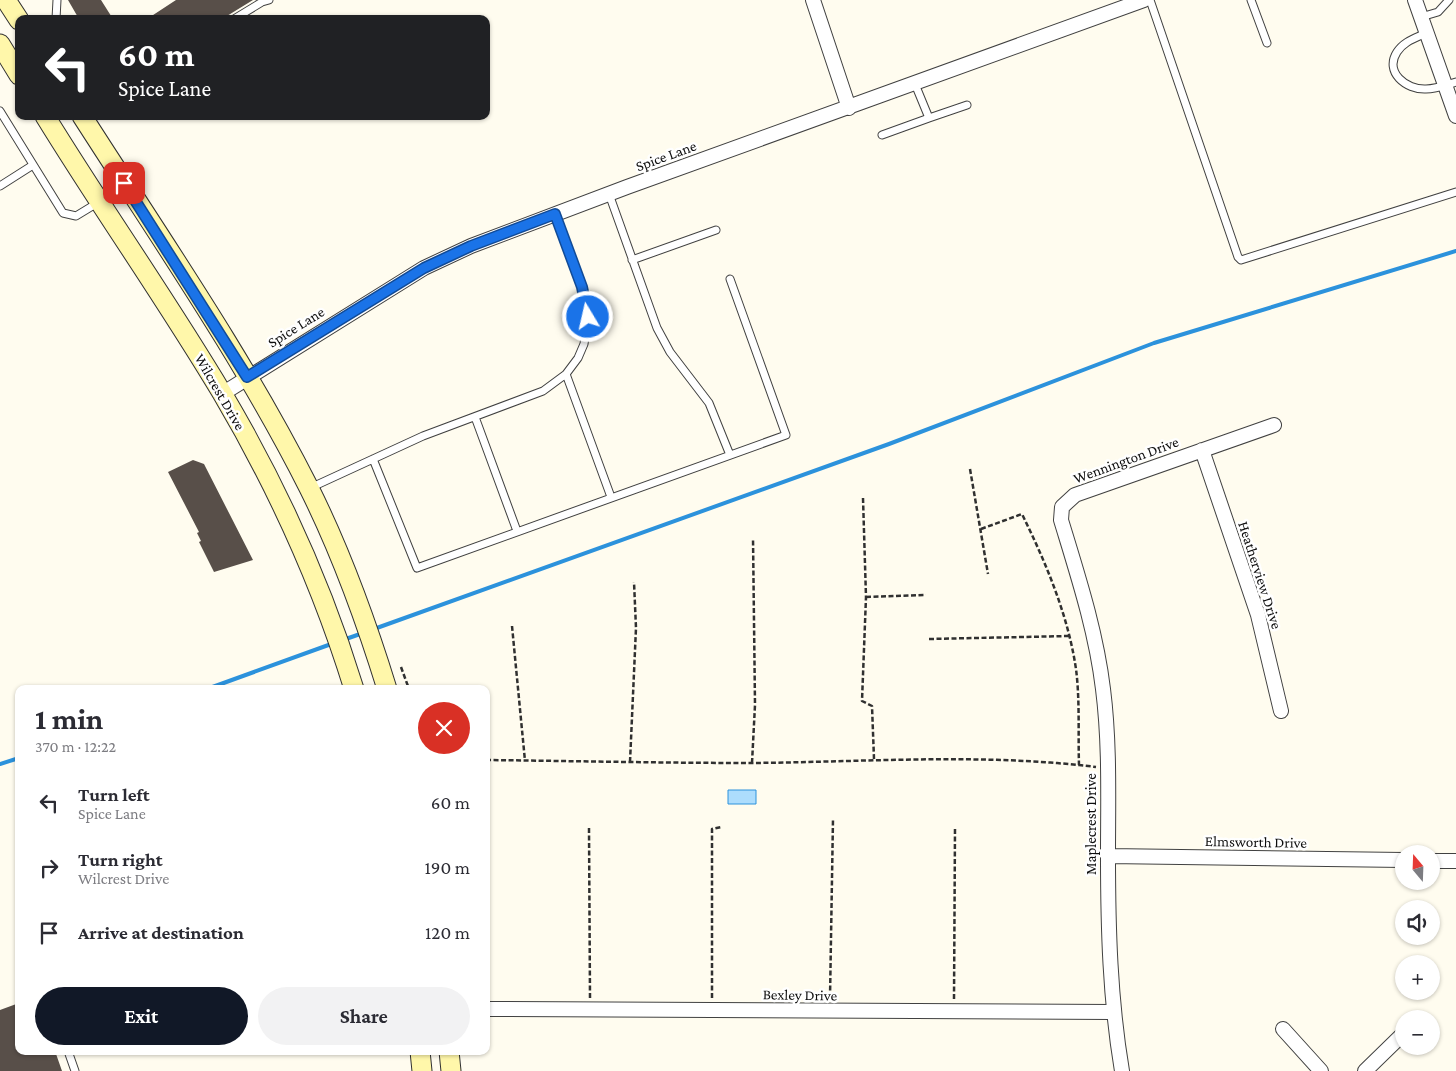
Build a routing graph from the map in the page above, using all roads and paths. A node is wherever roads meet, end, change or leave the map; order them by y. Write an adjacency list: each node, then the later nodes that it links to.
1 (5, 0): 10 (main road); 11 (main road)
2 (57, 0): 12 (lane)
3 (269, 0): 13 (lane)
4 (813, 0): 22 (street)
5 (1144, 0): 19 (street, Spice Lane)
6 (1150, 0): 32 (lane)
7 (1250, 0): 16 (lane)
8 (1415, 0): 14 (street)
9 (1448, 0): 14 (lane)
10 (0, 3)
11 (16, 15)
12 (56, 15)
13 (241, 15)
14 (1421, 17): 15 (street)
15 (1426, 33): 20 (street); 20 (lane)
16 (1267, 43)
17 (0, 44): 18 (main road)
18 (15, 68)
19 (915, 84): 22 (street, Spice Lane); 25 (lane)
20 (1450, 84): 24 (street)
21 (967, 106): 25 (lane)
22 (849, 108): 33 (street, Spice Lane)
23 (0, 111): 29 (lane)
24 (1456, 116)
25 (929, 118): 28 (lane)
26 (48, 120): 34 (main road, Wilcrest Drive)
27 (85, 120): 30 (main road, Wilcrest Drive)
28 (882, 136)
29 (34, 165): 31 (lane); 34 (lane)
30 (124, 183): 34 (main road); 40 (main road, Wilcrest Drive)
31 (0, 186)
32 (1456, 192)
33 (609, 194): 35 (street, Spice Lane); 37 (lane)
34 (100, 202): 41 (main road, Wilcrest Drive)
35 (555, 214): 39 (lane); 40 (street, Spice Lane)
36 (716, 230): 37 (lane)
37 (632, 260): 45 (lane)
38 (730, 279): 45 (lane)
39 (566, 374): 42 (lane); 49 (lane)
40 (247, 377): 41 (street, Spice Lane); 48 (main road, Wilcrest Drive)
41 (222, 394): 63 (main road, Wilcrest Drive)
42 (475, 417): 46 (lane); 52 (lane)
43 (1274, 425): 44 (street, Wennington Drive)
44 (1202, 450): 55 (street, Wennington Drive); 66 (street, Heatherview Drive)
45 (730, 455): 49 (lane)
46 (373, 459): 48 (lane); 52 (lane)
47 (970, 469): 51 (path)
48 (309, 488): 64 (main road, Wilcrest Drive)
49 (611, 497): 52 (lane)
50 (863, 498): 58 (path)
51 (981, 529): 54 (path); 60 (path)
52 (517, 531)
53 (753, 538): 71 (path)
54 (988, 574)
55 (1079, 578): 73 (street, Maplecrest Drive)
56 (634, 582): 70 (path)
57 (926, 595): 58 (path)
58 (866, 597): 68 (path)
59 (512, 626): 69 (path)
60 (1069, 636): 61 (path); 72 (path)
61 (929, 638)
62 (401, 667): 65 (path)
63 (352, 684)
64 (386, 685)
65 (408, 685)
66 (1281, 711)
67 (490, 760): 69 (path)
68 (874, 760): 71 (path); 72 (path)
69 (525, 761): 70 (path)
70 (630, 762): 71 (path)
71 (752, 763)
72 (1079, 765): 73 (path)
73 (1108, 768): 78 (street, Maplecrest Drive)
74 (834, 819): 85 (path)
75 (722, 827): 84 (path)
76 (589, 828): 83 (path)
77 (955, 828): 86 (path)
78 (1108, 856): 79 (street, Elmsworth Drive); 87 (street, Maplecrest Drive)
79 (1395, 860)
80 (1440, 861): 81 (street)
81 (1456, 861)
82 (490, 1009): 83 (street, Bexley Drive)
83 (590, 1009): 84 (street, Bexley Drive)
84 (712, 1010): 85 (street, Bexley Drive)
85 (830, 1012): 86 (street, Bexley Drive)
86 (954, 1012): 87 (street, Bexley Drive)
87 (1113, 1012): 96 (street, Maplecrest Drive)
88 (1283, 1029): 97 (street)
89 (1395, 1042): 98 (street)
90 (69, 1055): 93 (lane)
91 (420, 1055): 94 (main road)
92 (449, 1055): 95 (main road)
93 (75, 1071)
94 (422, 1071)
95 (451, 1071)
96 (1122, 1071)
97 (1321, 1071)
98 (1366, 1071)

